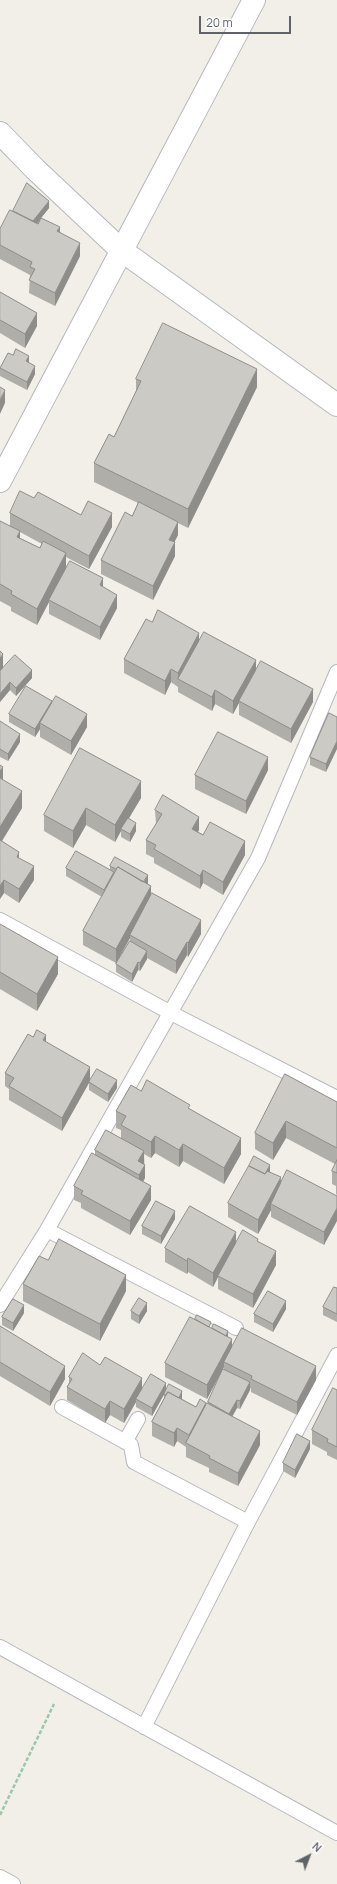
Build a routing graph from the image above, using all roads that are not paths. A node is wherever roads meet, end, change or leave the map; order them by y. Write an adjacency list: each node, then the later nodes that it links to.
1 (254, 0): 3 (street)
2 (0, 133): 3 (street)
3 (121, 250): 4 (street); 5 (street)
4 (337, 405)
5 (0, 481)
6 (337, 672): 8 (lane)
7 (0, 920): 8 (lane)
8 (171, 1013): 9 (lane); 10 (lane)
9 (337, 1098)
10 (47, 1230): 11 (lane); 12 (lane)
11 (0, 1306)
12 (236, 1328)
13 (337, 1355): 17 (lane)
14 (62, 1407): 16 (lane)
15 (138, 1419): 16 (lane)
16 (125, 1442): 17 (lane)
17 (248, 1522): 19 (lane)
18 (0, 1647): 19 (lane)
19 (144, 1726): 20 (lane)
20 (337, 1833)
21 (0, 1877): 22 (lane)
22 (12, 1884)

